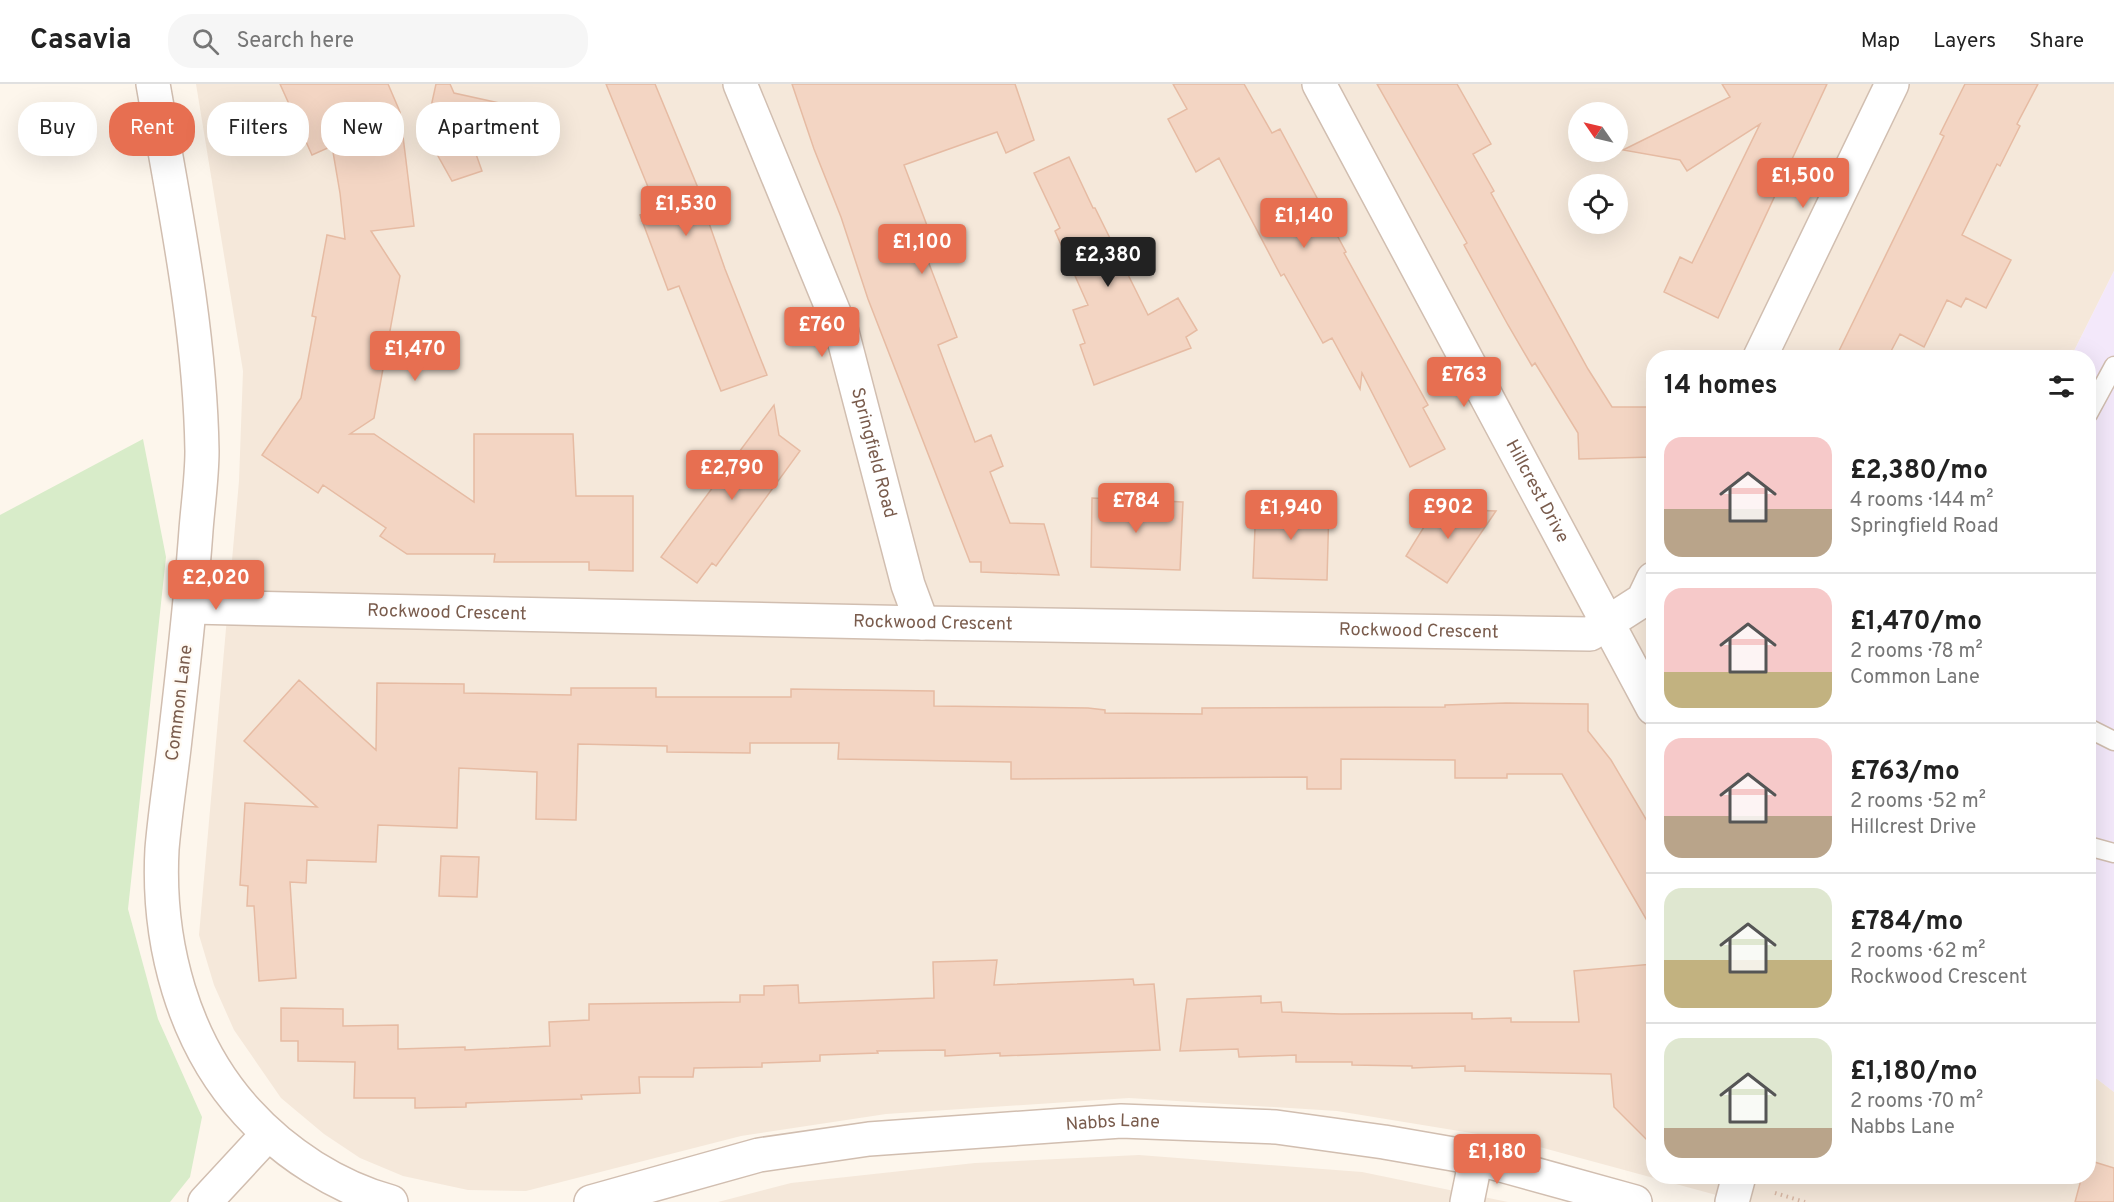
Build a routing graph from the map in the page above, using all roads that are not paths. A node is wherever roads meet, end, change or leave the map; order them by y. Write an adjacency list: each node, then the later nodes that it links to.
1 (153, 84): 9 (street, Common Lane)
2 (741, 84): 10 (street, Springfield Road)
3 (1319, 84): 11 (street, Hillcrest Drive)
4 (1892, 84): 5 (street)
5 (1763, 350)
6 (2114, 366): 7 (lane)
7 (2096, 399)
8 (1646, 594): 11 (street, Rockwood Crescent)
9 (191, 607): 10 (street, Rockwood Crescent); 17 (street, Common Lane)
10 (922, 623): 11 (street, Rockwood Crescent)
11 (1607, 623): 12 (street, Hillcrest Drive)
12 (1646, 695)
13 (2096, 732): 14 (lane)
14 (2114, 741)
15 (2096, 848): 16 (lane)
16 (2114, 853)
17 (267, 1135): 20 (street); 21 (street)
18 (1476, 1158): 22 (street, Nabbs Lane); 23 (street); 24 (street, Nabbs Lane)
19 (1737, 1184): 25 (street)
20 (205, 1202)
21 (392, 1202)
22 (591, 1202)
23 (1467, 1202)
24 (1635, 1202)
25 (1732, 1202)

